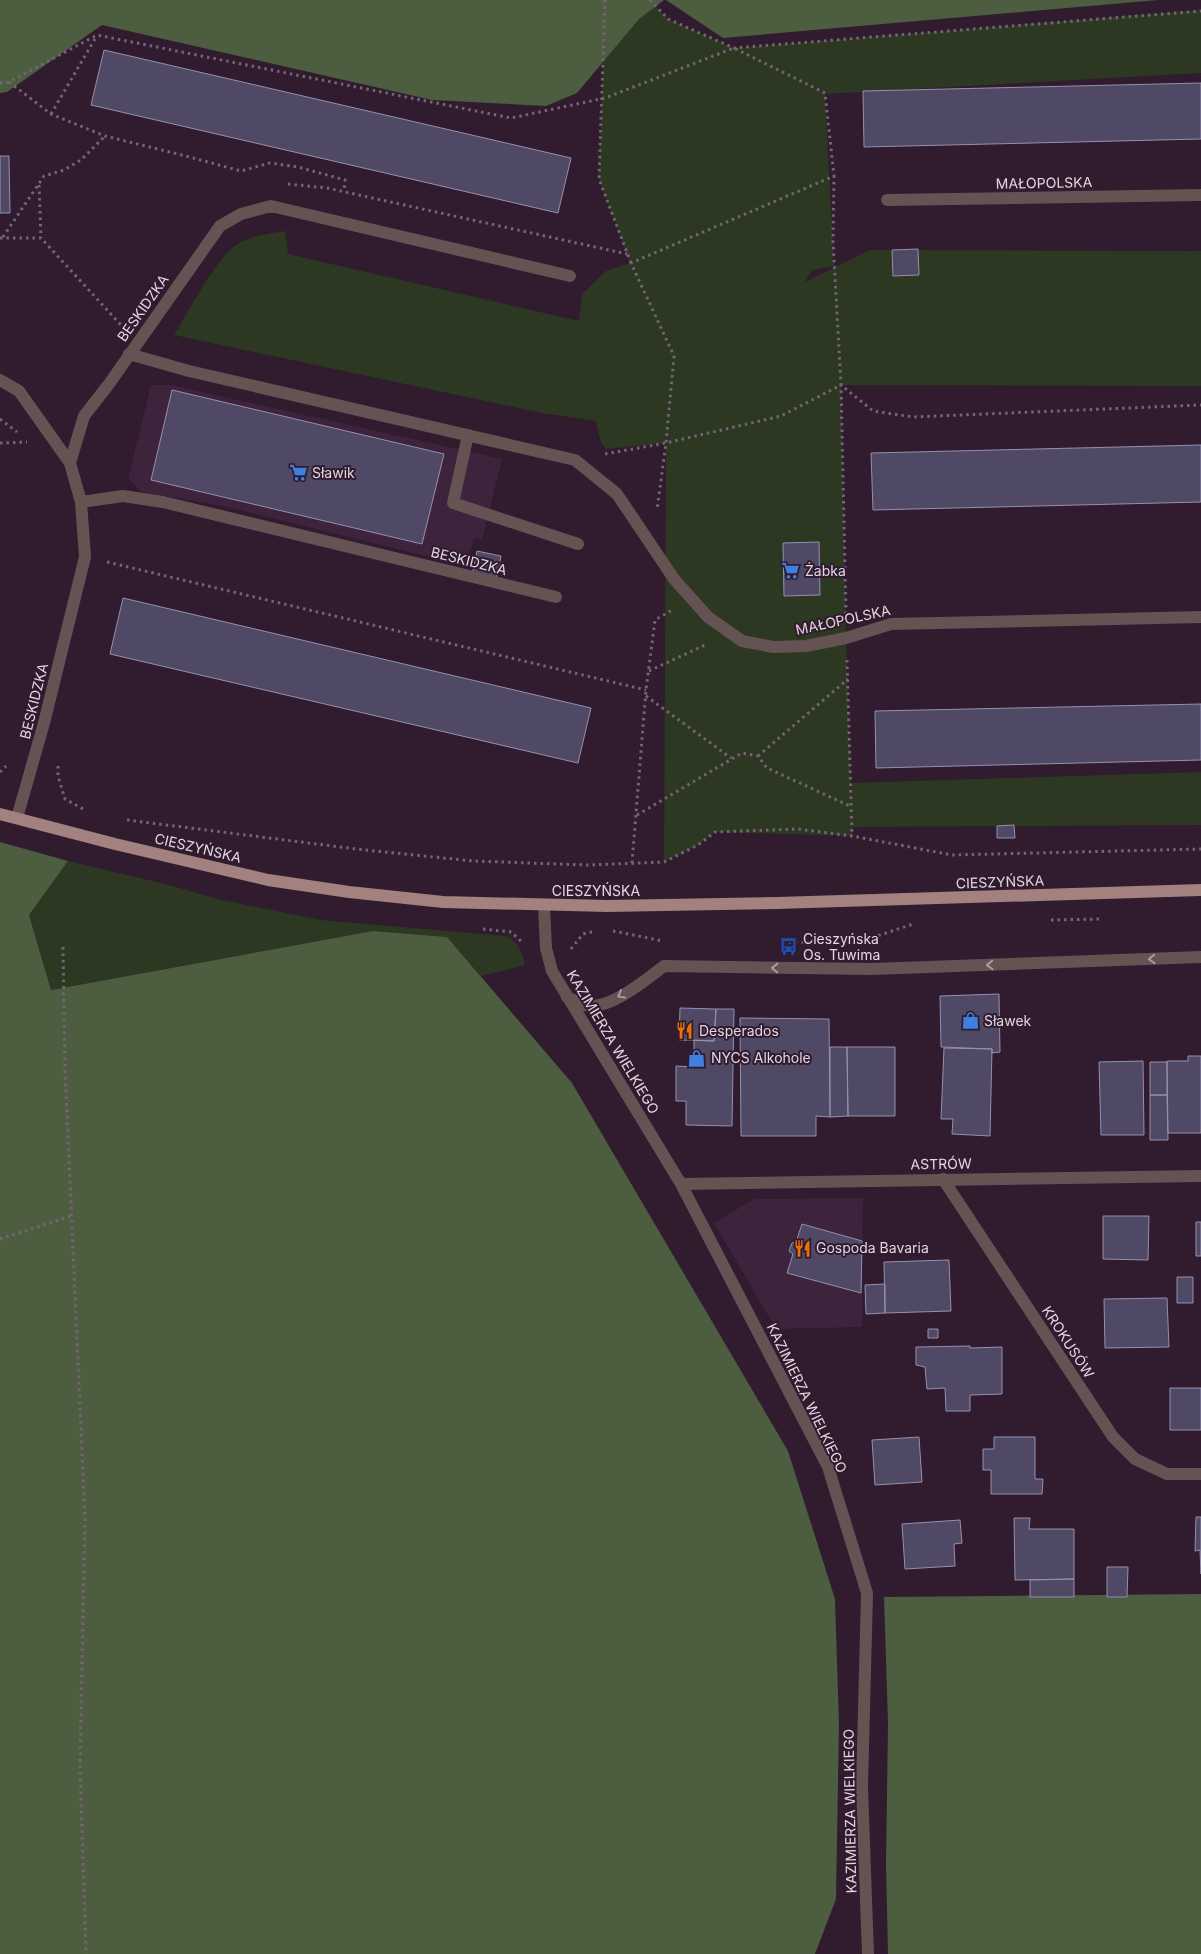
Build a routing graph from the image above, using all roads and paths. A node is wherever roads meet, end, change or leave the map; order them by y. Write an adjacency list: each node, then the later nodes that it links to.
1 (605, 0): 8 (path)
2 (650, 0): 5 (path)
3 (1201, 11): 5 (path)
4 (97, 35): 6 (path); 8 (path); 9 (path)
5 (734, 48): 8 (path); 11 (path)
6 (9, 82): 7 (path); 9 (path)
7 (0, 83)
8 (602, 99): 18 (path)
9 (51, 114): 10 (path)
10 (105, 136): 12 (path); 13 (path)
11 (834, 176): 18 (path); 23 (path)
12 (39, 184): 16 (path); 17 (path)
13 (344, 192)
14 (1201, 195): 15 (street, MAŁOPOLSKA)
15 (887, 200)
16 (2, 238): 17 (path)
17 (41, 238): 20 (path)
18 (631, 263): 29 (path)
19 (570, 276): 20 (street, BESKIDZKA)
20 (138, 342): 21 (street, BESKIDZKA)
21 (129, 354): 26 (street, BESKIDZKA); 32 (street)
22 (0, 380): 32 (street, BESKIDZKA)
23 (841, 384): 24 (path); 29 (path); 41 (path)
24 (1201, 405)
25 (0, 418): 27 (path)
26 (468, 435): 31 (street, BESKIDZKA); 34 (street)
27 (28, 442): 28 (path); 30 (path)
28 (0, 443)
29 (666, 443): 31 (path); 35 (path)
30 (33, 448)
31 (575, 460): 35 (street, MAŁOPOLSKA)
32 (70, 463): 33 (street, BESKIDZKA)
33 (81, 502): 37 (street, BESKIDZKA); 53 (street, BESKIDZKA)
34 (578, 544)
35 (652, 548): 38 (street, MAŁOPOLSKA)
36 (104, 562): 44 (path)
37 (556, 598)
38 (692, 599): 40 (street, MAŁOPOLSKA); 42 (path)
39 (1201, 618): 41 (street, MAŁOPOLSKA)
40 (731, 633): 41 (street, MAŁOPOLSKA); 42 (path)
41 (846, 638): 43 (path)
42 (649, 671): 44 (path)
43 (848, 679): 46 (path); 49 (path)
44 (646, 690): 45 (path)
45 (646, 695): 47 (path); 52 (path)
46 (758, 756): 47 (path); 49 (path)
47 (731, 758): 52 (path)
48 (57, 761): 50 (path)
49 (852, 807): 55 (path)
50 (91, 811)
51 (0, 814): 53 (main road, CIESZYŃSKA)
52 (636, 816): 57 (path)
53 (17, 818): 59 (main road, CIESZYŃSKA)
54 (122, 820): 57 (path)
55 (852, 836): 56 (path); 57 (path)
56 (1201, 849)
57 (632, 863)
58 (1201, 890): 59 (main road, CIESZYŃSKA)
59 (544, 906): 62 (street, KAZIMIERZA WIELKIEGO)
60 (63, 947): 66 (path)
61 (1201, 957): 62 (street, one-way to 62)
62 (567, 997): 65 (street, KAZIMIERZA WIELKIEGO)
63 (1201, 1176): 64 (street, ASTRÓW)
64 (943, 1179): 65 (street, ASTRÓW); 68 (street, KROKUSÓW)
65 (681, 1184): 70 (street, KAZIMIERZA WIELKIEGO)
66 (71, 1216): 67 (path); 69 (path)
67 (0, 1239)
68 (1201, 1474)
69 (86, 1954)
70 (868, 1954)

